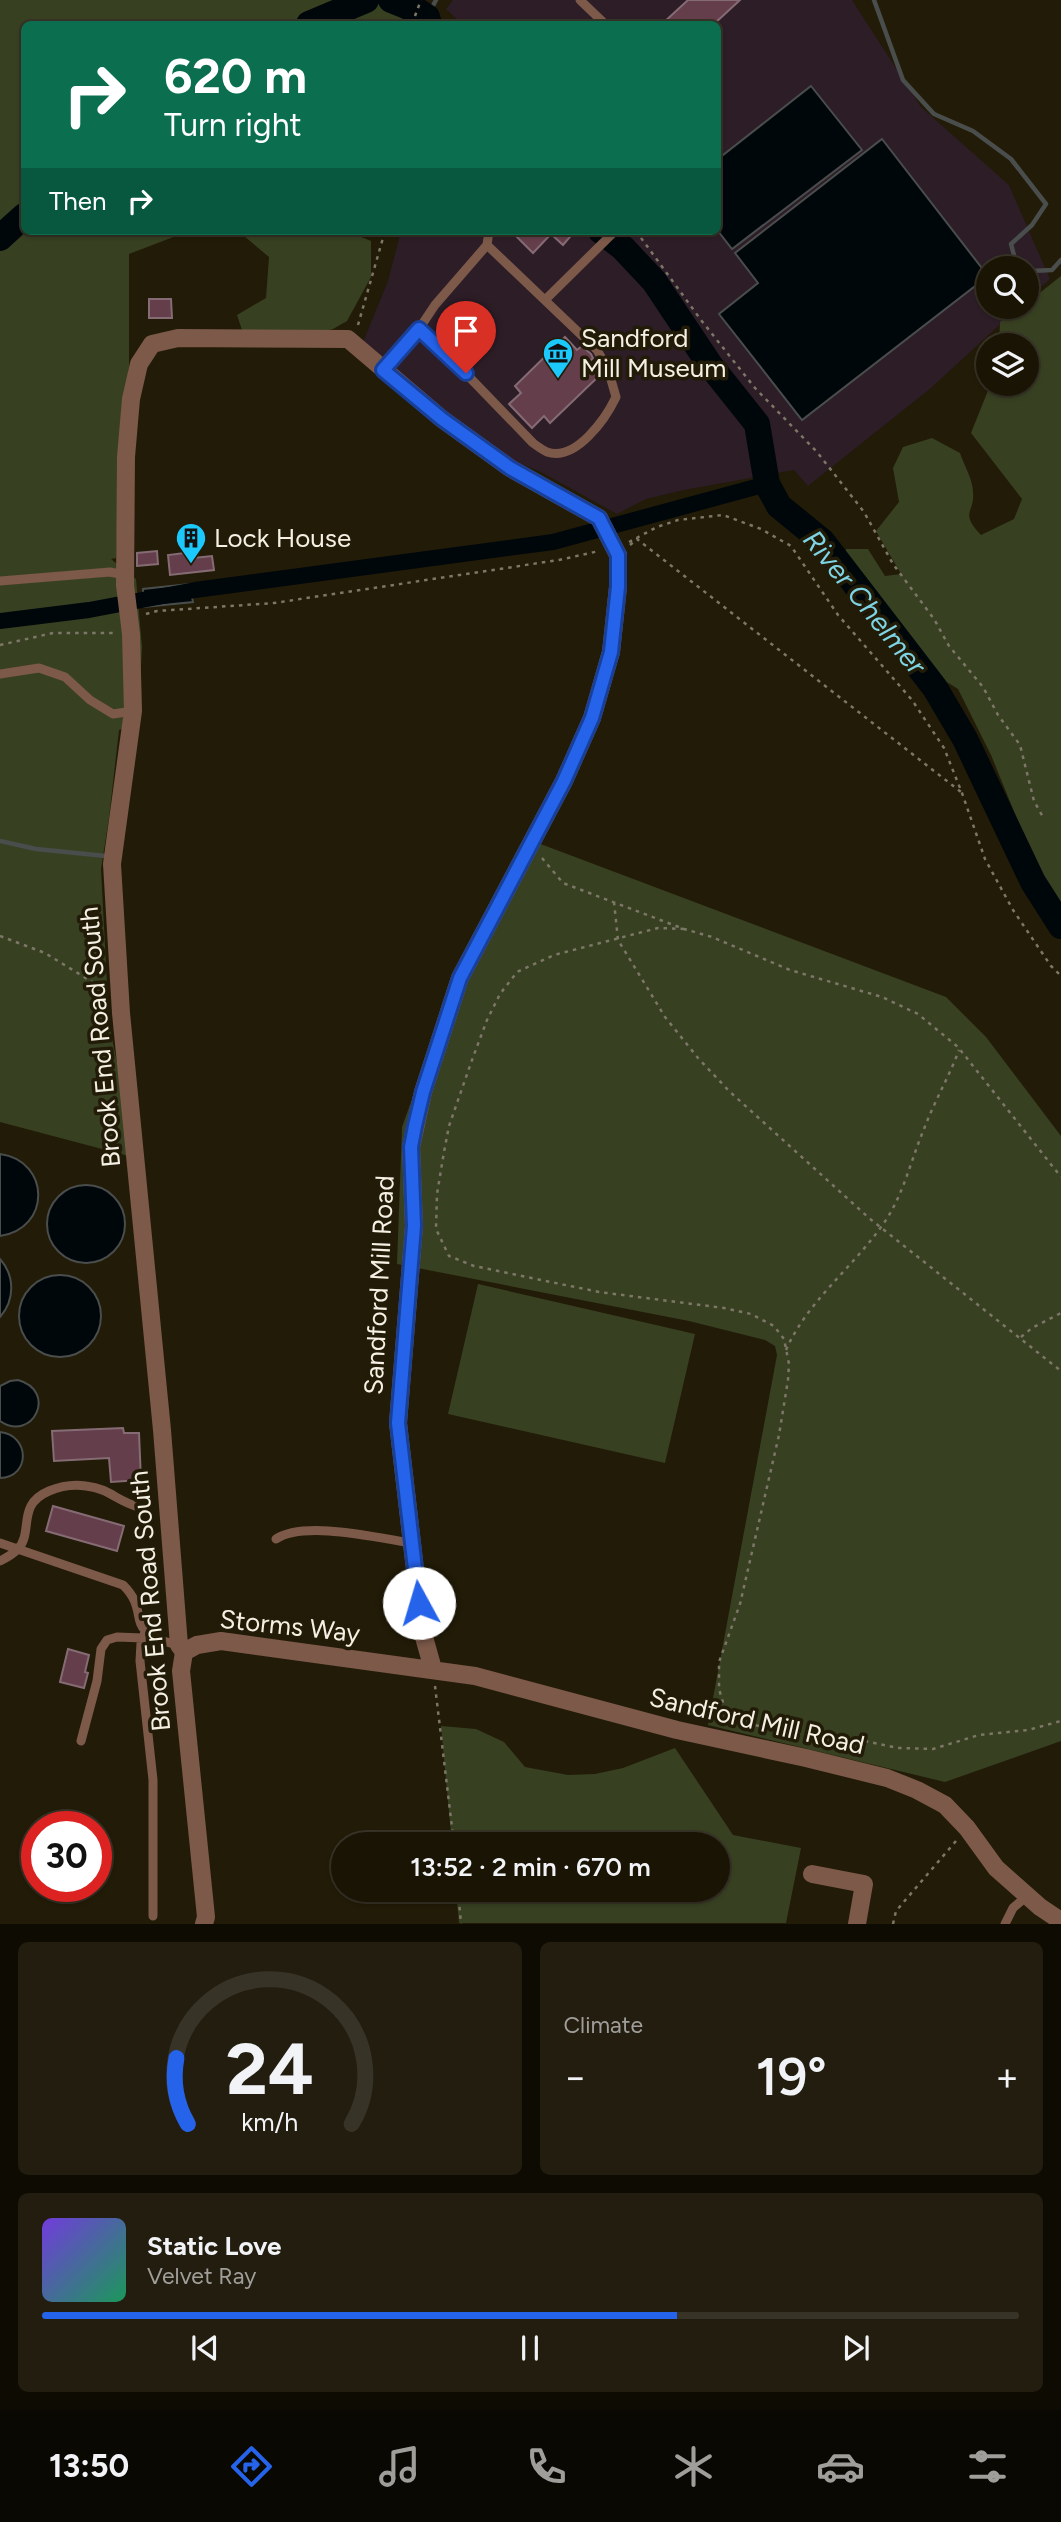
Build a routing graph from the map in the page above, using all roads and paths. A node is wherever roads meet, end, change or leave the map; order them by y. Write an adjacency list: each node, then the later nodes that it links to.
1 (421, 0): 3 (path)
2 (580, 0): 4 (lane)
3 (413, 21)
4 (602, 21)
5 (384, 235): 12 (path)
6 (488, 235): 9 (lane)
7 (611, 235): 10 (lane)
8 (639, 235): 23 (path)
9 (487, 245): 10 (lane); 11 (lane)
10 (545, 300): 11 (lane)
11 (419, 329): 13 (lane)
12 (348, 339): 13 (street, Sandford Mill Road); 16 (street, Brook End Road South)
13 (383, 370): 15 (street, Sandford Mill Road, bridge)
14 (637, 539): 15 (path); 22 (path); 22 (path)
15 (617, 549): 18 (path); 24 (street, Sandford Mill Road)
16 (125, 580): 17 (lane); 18 (street, Brook End Road South)
17 (0, 581)
18 (128, 619): 19 (path); 21 (street, Brook End Road South)
19 (0, 645)
20 (0, 674): 21 (lane)
21 (133, 711): 30 (street, Brook End Road South)
22 (962, 793): 29 (path)
23 (1042, 817)
24 (531, 841): 25 (path); 41 (street, Sandford Mill Road)
25 (614, 901): 26 (path); 28 (path)
26 (684, 929): 28 (path); 31 (path)
27 (0, 936): 30 (path)
28 (618, 940): 33 (path); 36 (path)
29 (1061, 976)
30 (120, 994): 45 (street, Brook End Road South)
31 (959, 1049): 32 (path); 33 (path)
32 (1061, 1178)
33 (881, 1227): 35 (path); 36 (path)
34 (1061, 1313): 35 (path)
35 (1021, 1337): 37 (path)
36 (786, 1350): 49 (path)
37 (1061, 1371)
38 (139, 1507): 42 (lane)
39 (276, 1539): 41 (lane)
40 (0, 1543): 42 (lane)
41 (412, 1543): 46 (street, Sandford Mill Road)
42 (20, 1548): 43 (lane); 44 (lane)
43 (0, 1561)
44 (144, 1635): 45 (lane); 50 (lane); 56 (lane)
45 (182, 1649): 46 (street, Storms Way); 58 (street, Brook End Road South)
46 (433, 1669): 51 (street, Sandford Mill Road); 52 (path)
47 (1061, 1721): 48 (path)
48 (739, 1728)
49 (732, 1732)
50 (80, 1741)
51 (967, 1828): 54 (street, Sandford Mill Road); 61 (path)
52 (453, 1832)
53 (811, 1874): 60 (street)
54 (1027, 1896): 57 (street, Sandford Mill Road); 62 (lane)
55 (459, 1902): 59 (path)
56 (153, 1916)
57 (1061, 1921)
58 (204, 1923)
59 (461, 1923)
60 (857, 1923)
61 (893, 1923)
62 (1006, 1923)

